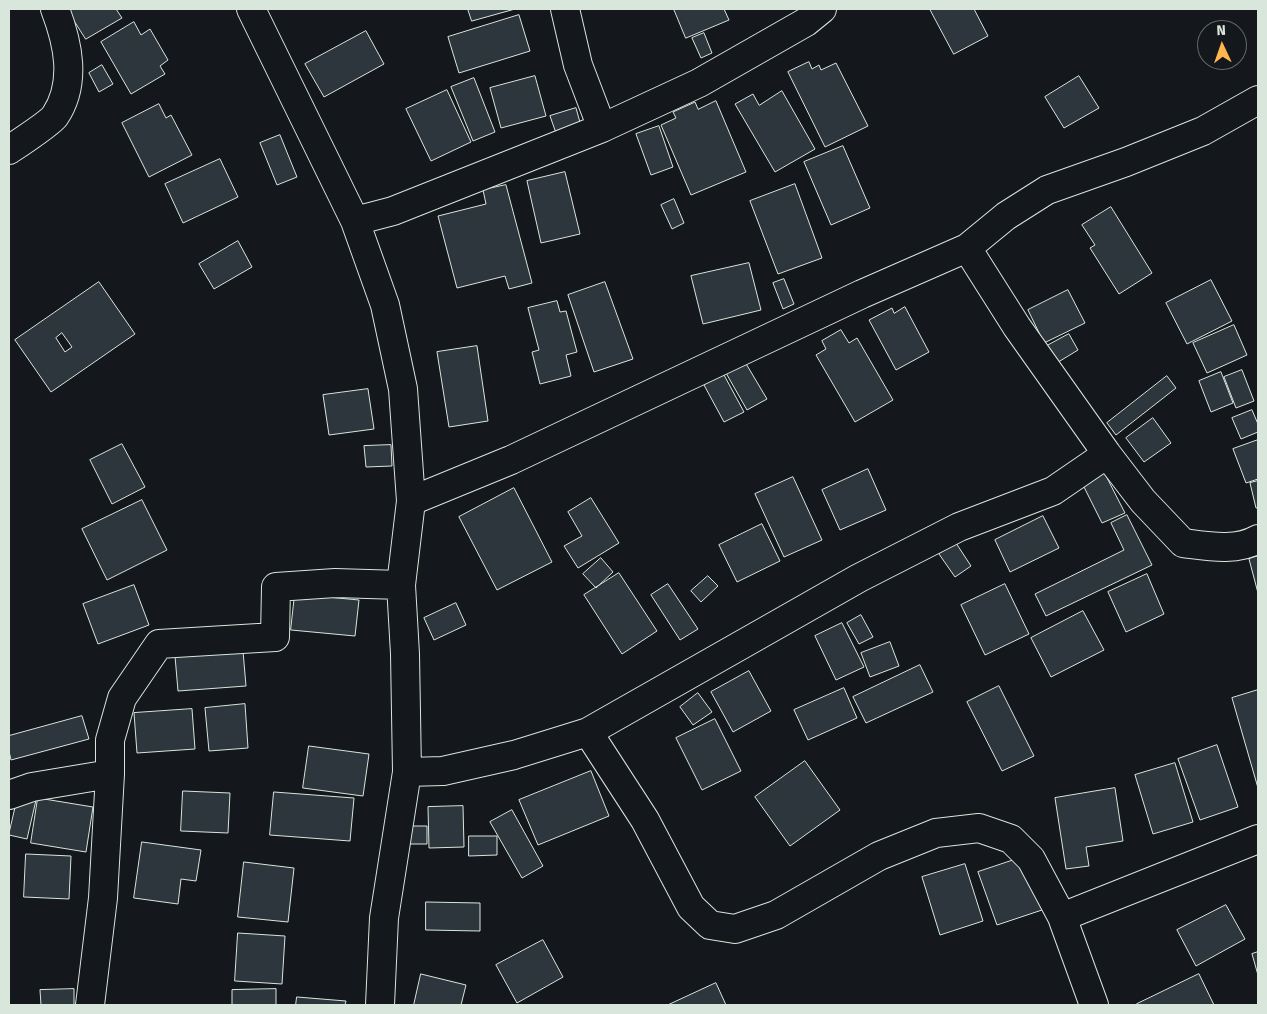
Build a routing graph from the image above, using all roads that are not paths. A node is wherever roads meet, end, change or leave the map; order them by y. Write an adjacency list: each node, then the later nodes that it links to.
1 (55, 9): 7 (street)
2 (251, 9): 8 (street)
3 (565, 9): 6 (street)
4 (822, 9): 6 (street)
5 (1258, 100): 9 (street)
6 (602, 128): 8 (street)
7 (9, 150)
8 (355, 221): 11 (street)
9 (967, 248): 10 (street); 11 (street)
10 (1108, 454): 12 (street); 14 (street)
11 (411, 501): 13 (street)
12 (1258, 540)
13 (401, 585): 15 (street); 16 (street)
14 (588, 732): 15 (street); 19 (street)
15 (407, 772): 21 (street)
16 (110, 774): 17 (street); 20 (street)
17 (9, 795)
18 (1258, 839): 19 (street)
19 (1062, 917): 22 (street)
20 (90, 1005)
21 (380, 1005)
22 (1094, 1005)

